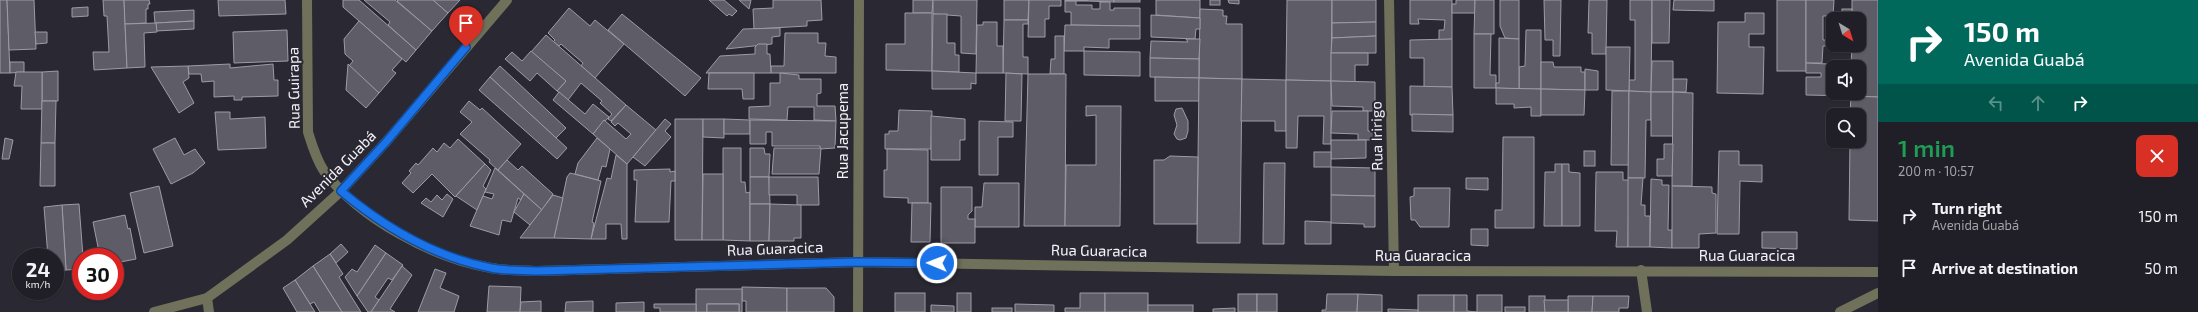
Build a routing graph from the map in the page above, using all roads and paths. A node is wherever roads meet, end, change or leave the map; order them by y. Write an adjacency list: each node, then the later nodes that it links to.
1 (307, 0): 5 (street, Rua Guirapa)
2 (507, 0): 5 (street, Avenida Guabá)
3 (859, 0): 6 (street, Rua Jacupema)
4 (1389, 0): 8 (street, Rua Iririgo)
5 (341, 191): 6 (street, Rua Guaracica); 11 (street, Avenida Guabá)
6 (858, 262): 8 (street, Rua Guaracica); 14 (street, Rua Jacupema)
7 (1641, 270): 8 (street, Rua Guaracica); 9 (street, Rua Guaracica); 15 (street)
8 (1394, 271)
9 (1878, 272)
10 (1878, 293): 16 (street)
11 (207, 298): 12 (street, Avenida Guabá); 13 (street)
12 (154, 312)
13 (209, 312)
14 (858, 312)
15 (1647, 312)
16 (1840, 312)

